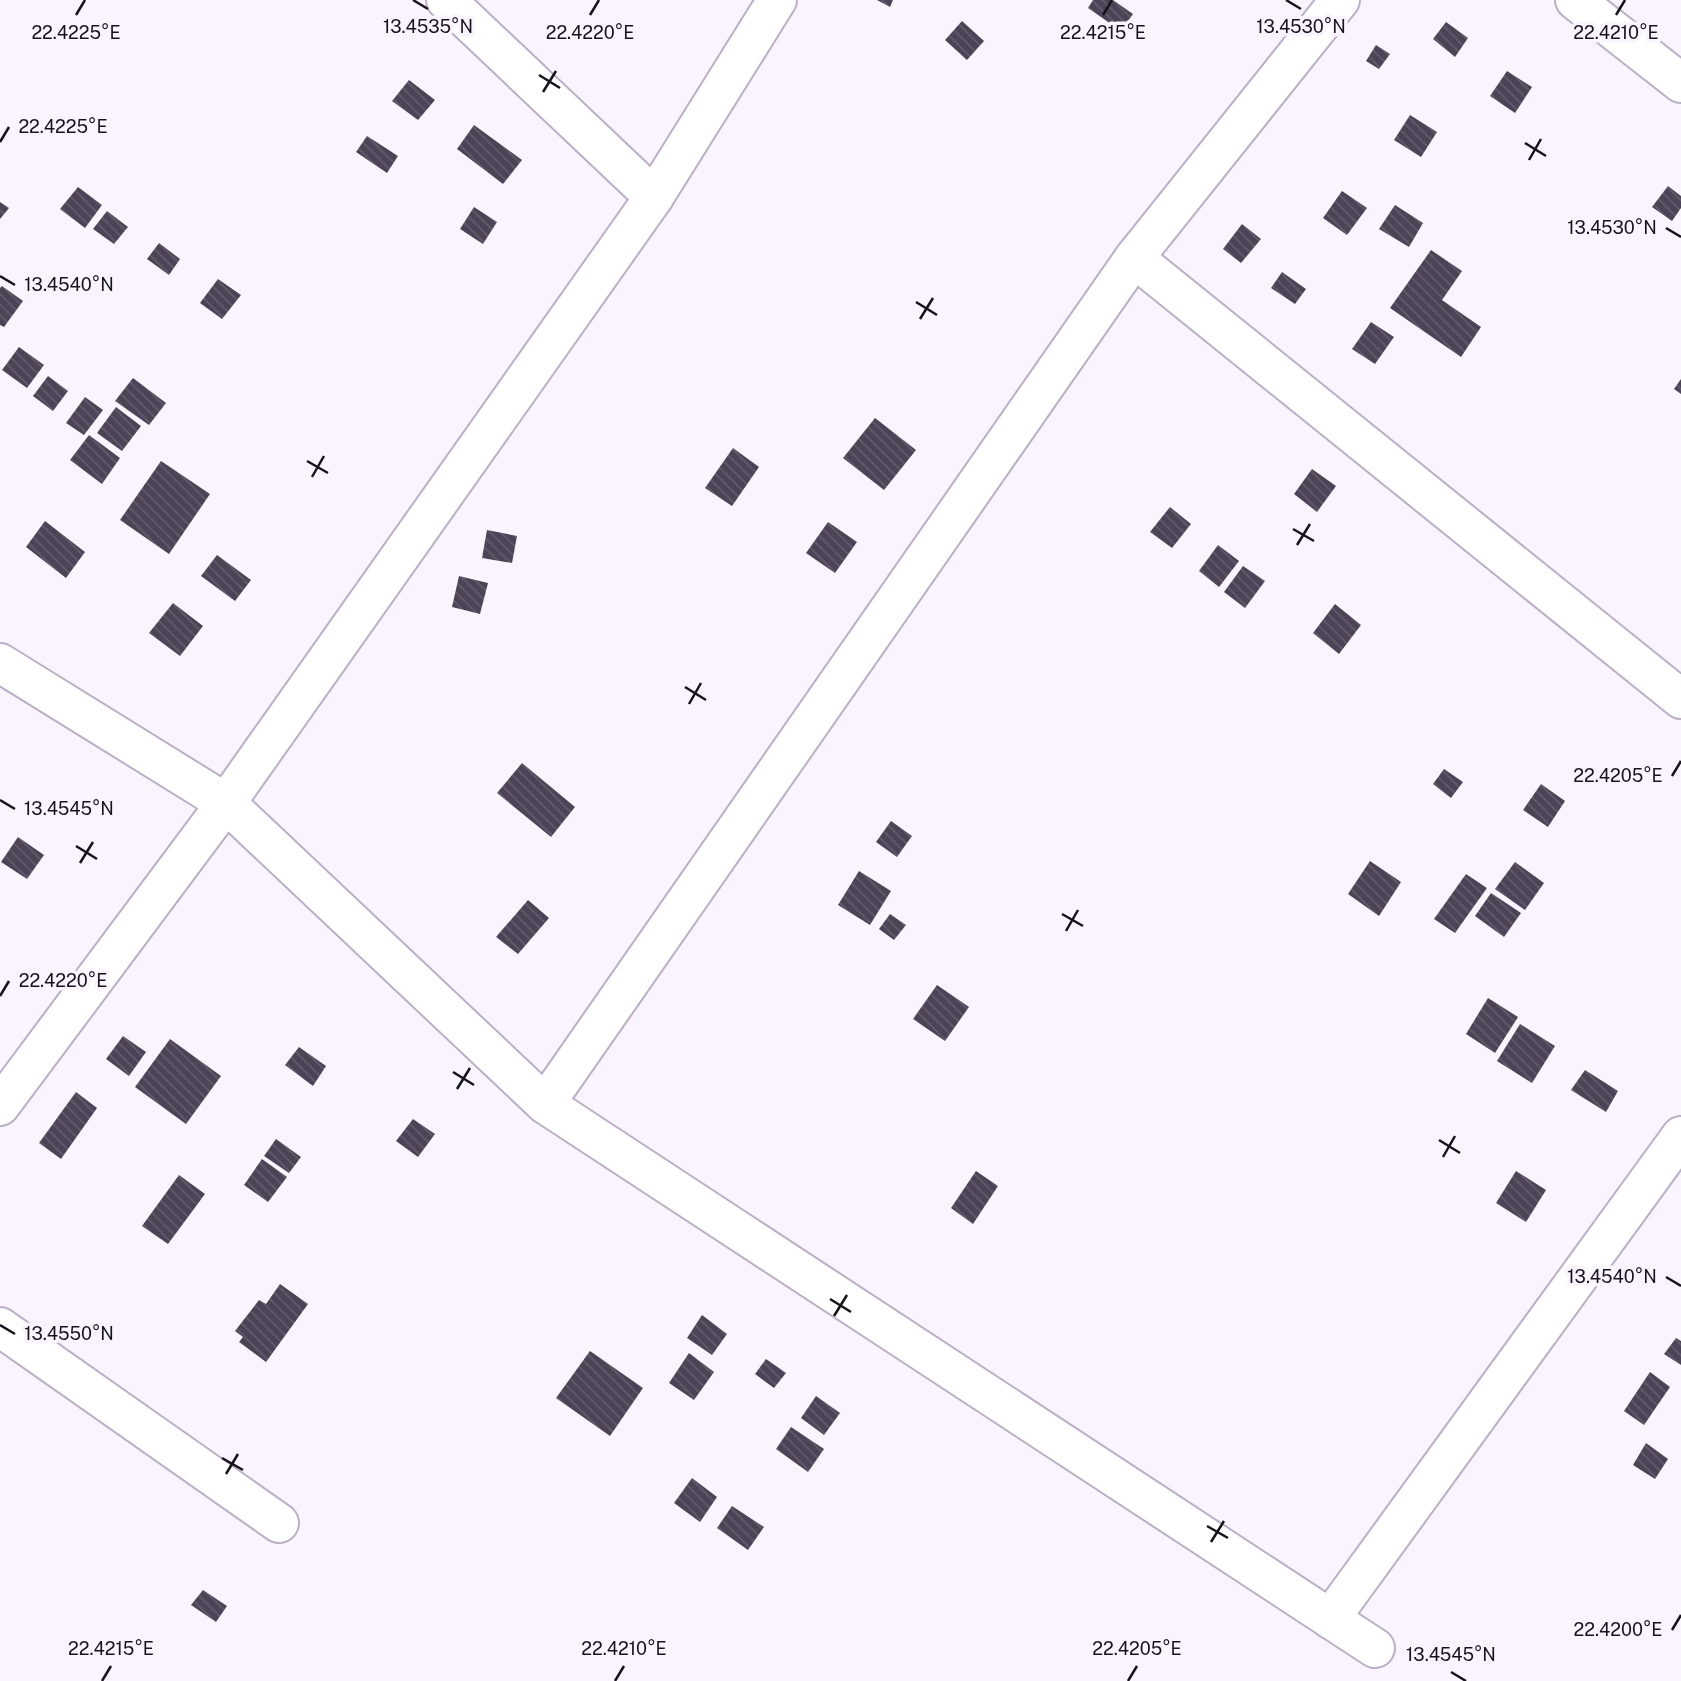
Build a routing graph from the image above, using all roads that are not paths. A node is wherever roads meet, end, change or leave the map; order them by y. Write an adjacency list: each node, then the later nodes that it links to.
1 (446, 0): 6 (street)
2 (777, 0): 6 (street)
3 (1340, 0): 7 (street)
4 (1575, 0): 5 (street)
5 (1681, 83)
6 (654, 197): 10 (street)
7 (1133, 258): 9 (street); 11 (street)
8 (0, 663): 10 (street)
9 (1681, 699)
10 (226, 803): 11 (street); 12 (street)
11 (545, 1104): 16 (street)
12 (0, 1106)
13 (1681, 1136): 16 (street)
14 (0, 1327): 15 (street)
15 (279, 1523)
16 (1329, 1619): 17 (street)
17 (1375, 1648)

